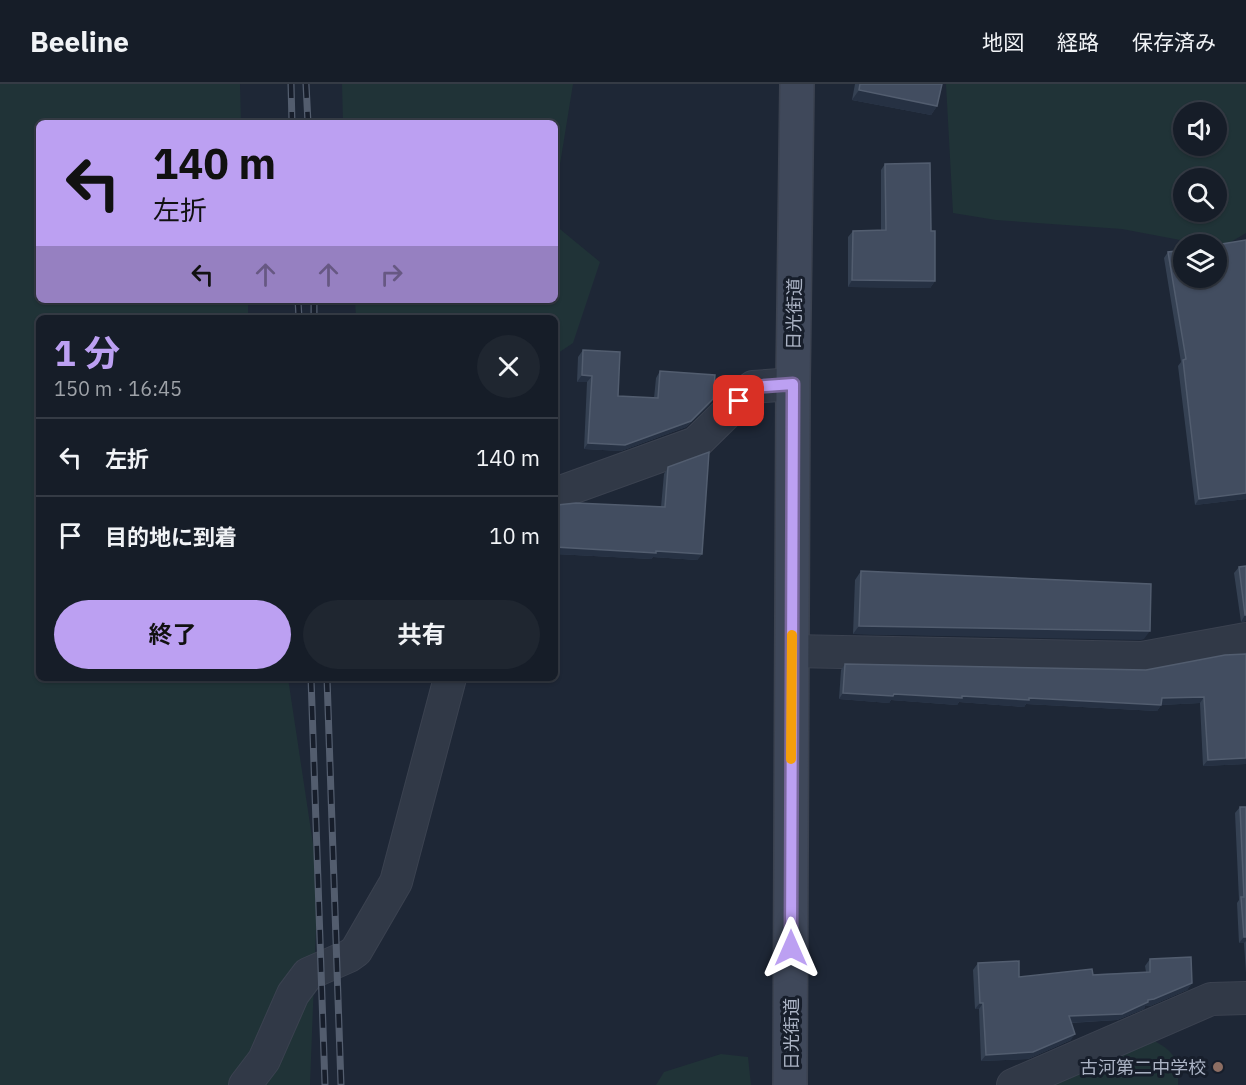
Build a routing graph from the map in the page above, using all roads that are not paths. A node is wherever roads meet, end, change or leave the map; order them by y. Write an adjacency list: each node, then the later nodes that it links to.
1 (797, 84): 2 (main road, 日光街道)
2 (793, 384): 3 (street); 5 (main road, 日光街道)
3 (558, 493)
4 (1246, 639): 5 (street)
5 (792, 651): 9 (main road, 日光街道)
6 (449, 681): 8 (street)
7 (1246, 998): 10 (street)
8 (245, 1085)
9 (790, 1085)
10 (1013, 1085)

